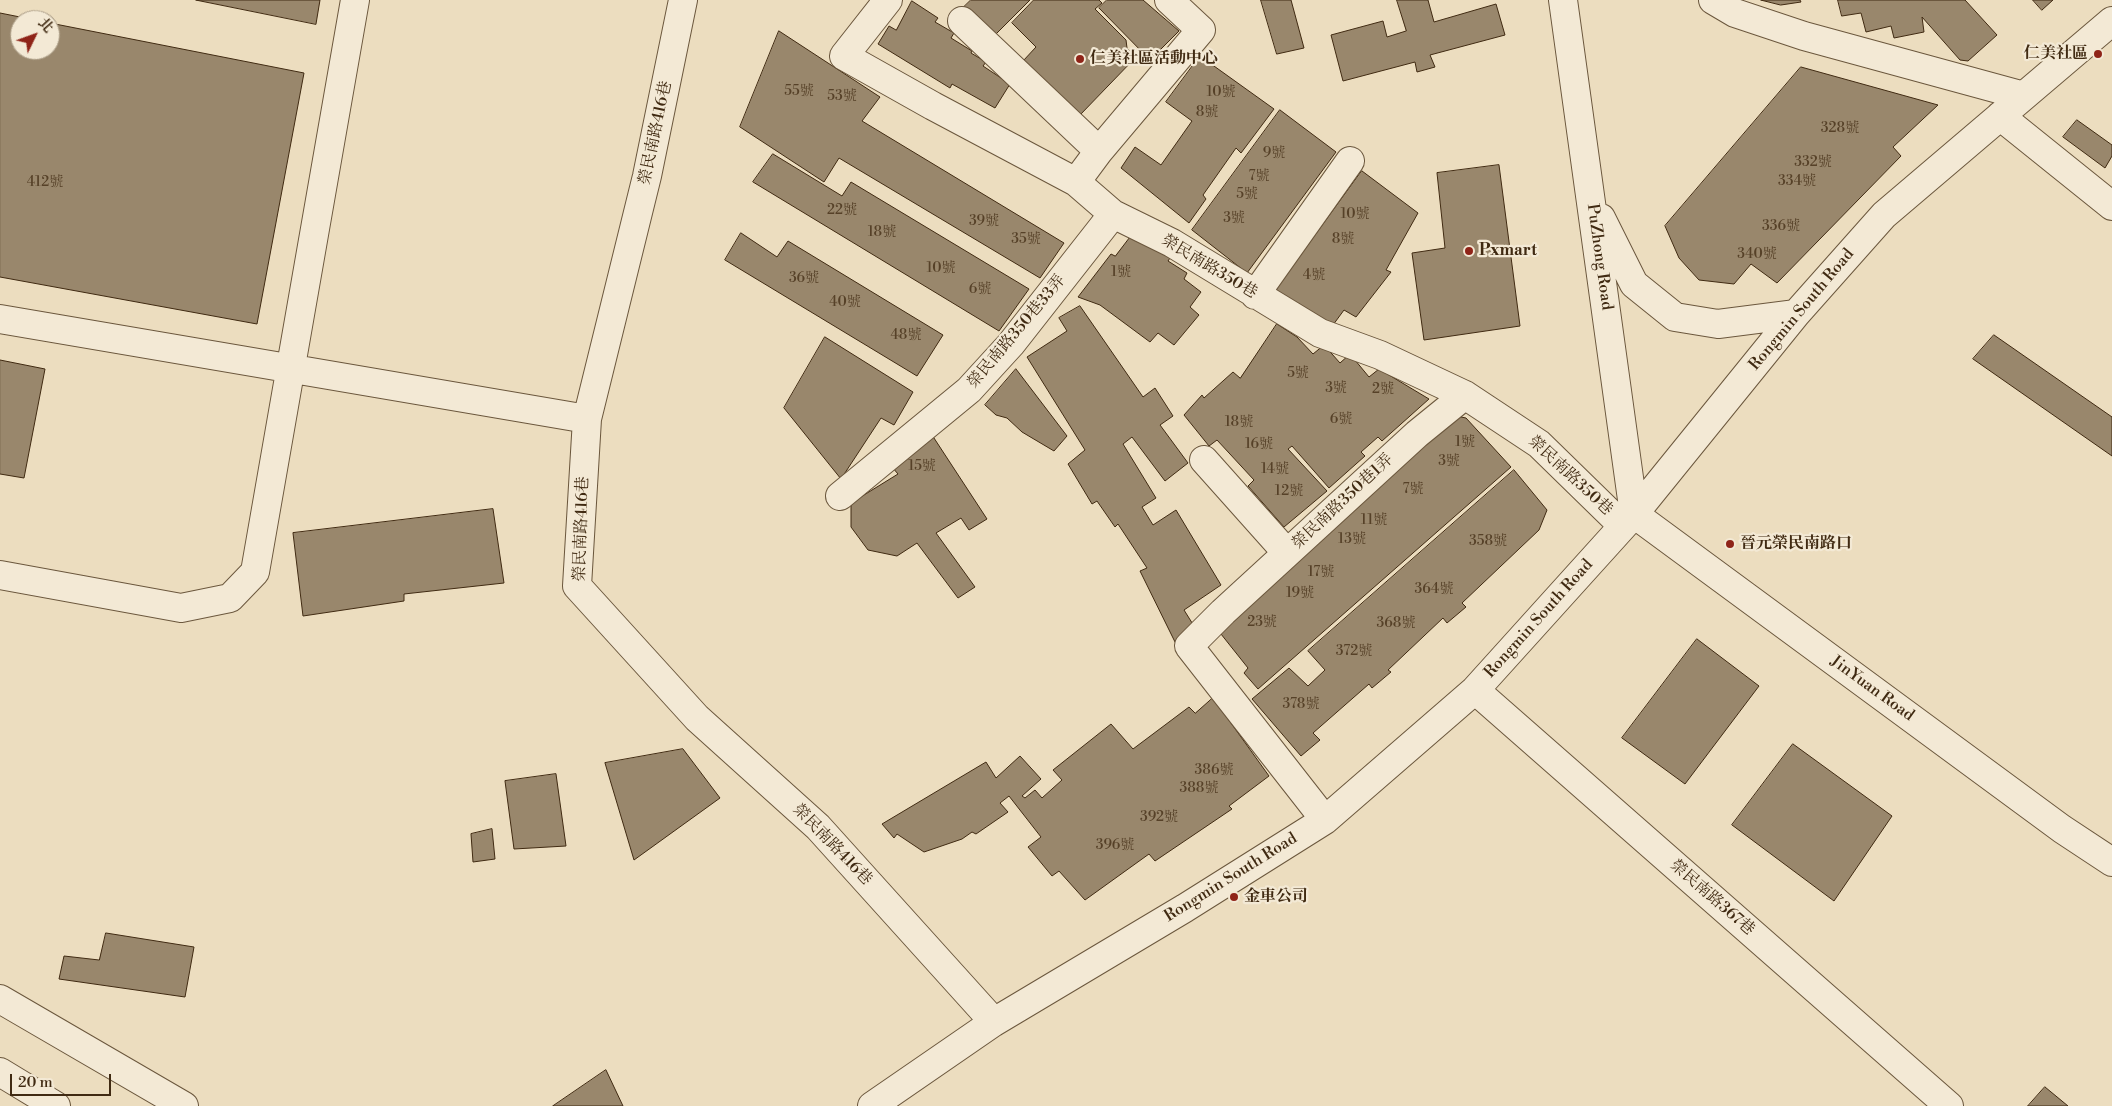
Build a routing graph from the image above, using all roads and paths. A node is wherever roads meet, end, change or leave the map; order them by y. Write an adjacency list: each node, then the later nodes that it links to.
1 (355, 0): 20 (street)
2 (683, 0): 22 (street, 榮民南路416巷)
3 (888, 0): 13 (street, 榮民南路350巷)
4 (1169, 0): 11 (street)
5 (1563, 0): 14 (street, PuZhong Road)
6 (1713, 0): 9 (street)
7 (962, 21): 11 (street)
8 (2112, 21): 9 (street, Rongmin South Road)
9 (2024, 96): 10 (street, Rongmin South Road)
10 (2000, 116): 15 (street); 18 (street, Rongmin South Road)
11 (1099, 151): 13 (street)
12 (1350, 161): 17 (street)
13 (1076, 182): 16 (street, 榮民南路350巷)
14 (1591, 197): 18 (street); 25 (street, PuZhong Road)
15 (2112, 206)
16 (1113, 214): 17 (street, 榮民南路350巷); 24 (street, 榮民南路350巷33弄)
17 (1255, 295): 21 (street, 榮民南路350巷)
18 (1796, 314): 25 (street, Rongmin South Road)
19 (0, 319): 20 (street)
20 (291, 367): 22 (street); 27 (street)
21 (1465, 396): 25 (street, 榮民南路350巷); 26 (street, 榮民南路350巷1弄)
22 (587, 418): 32 (street, 榮民南路416巷)
23 (1204, 460): 26 (street)
24 (840, 496)
25 (1629, 520): 28 (street, Rongmin South Road); 30 (street, JinYuan Road)
26 (1287, 553): 29 (street, 榮民南路350巷1弄)
27 (0, 574)
28 (1475, 690): 29 (street, Rongmin South Road); 37 (street, 榮民南路367巷)
29 (1325, 820): 32 (street, Rongmin South Road)
30 (2112, 862)
31 (0, 998): 35 (street)
32 (994, 1022): 36 (street, Rongmin South Road)
33 (0, 1072): 34 (street)
34 (56, 1106)
35 (184, 1106)
36 (872, 1106)
37 (1949, 1106)

